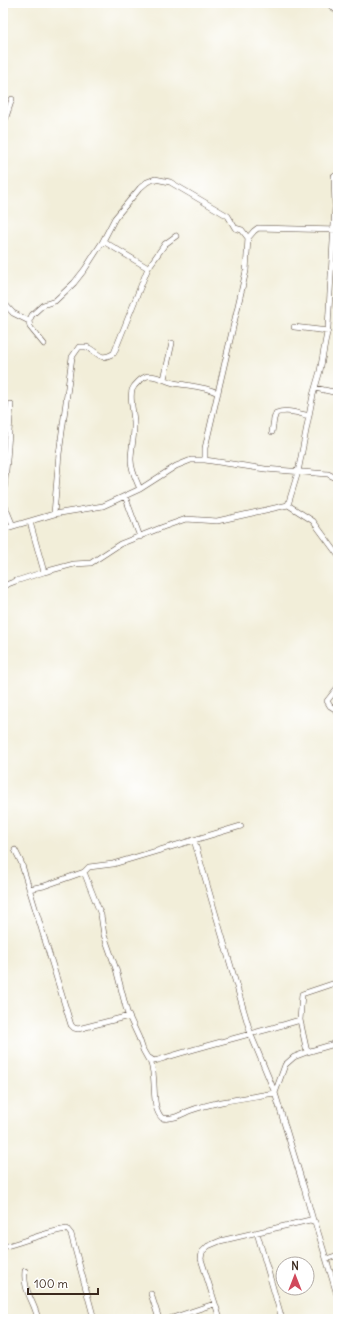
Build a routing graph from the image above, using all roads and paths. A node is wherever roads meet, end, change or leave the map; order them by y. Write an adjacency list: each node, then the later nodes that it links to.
1 (328, 3): 2 (street)
2 (338, 12)
3 (12, 99): 4 (street)
4 (3, 126)
5 (334, 176): 7 (street)
6 (338, 188): 7 (street)
7 (334, 194): 8 (street)
8 (336, 230): 10 (street); 16 (street)
9 (176, 236): 12 (street)
10 (248, 238): 11 (street); 21 (street)
11 (103, 241): 12 (street); 14 (street)
12 (148, 268): 32 (street)
13 (3, 302): 14 (street)
14 (29, 320): 18 (street)
15 (294, 327): 16 (street)
16 (328, 331): 20 (street)
17 (172, 343): 19 (street)
18 (44, 344)
19 (164, 379): 21 (street); 29 (street)
20 (315, 388): 22 (street); 24 (street)
21 (218, 393): 26 (street)
22 (338, 393)
23 (11, 404): 34 (street)
24 (309, 416): 25 (street); 27 (street)
25 (272, 432)
26 (205, 460): 27 (street); 29 (street)
27 (298, 472): 28 (street); 31 (street)
28 (338, 479)
29 (140, 489): 30 (street)
30 (125, 496): 32 (street); 36 (street)
31 (288, 505): 36 (street); 37 (street)
32 (54, 514): 33 (street)
33 (30, 522): 34 (street); 38 (street)
34 (13, 526): 35 (street)
35 (3, 529)
36 (140, 537): 38 (street)
37 (338, 555)
38 (44, 572): 39 (street)
39 (3, 586)
40 (338, 687): 41 (street)
41 (338, 712)
42 (241, 826): 43 (street)
43 (194, 840): 45 (street); 50 (street)
44 (15, 850): 46 (street)
45 (84, 872): 46 (street); 48 (street)
46 (29, 889): 48 (street)
47 (338, 982): 49 (street)
48 (129, 1016): 53 (street)
49 (300, 1020): 50 (street); 52 (street)
50 (251, 1035): 53 (street); 54 (street)
51 (338, 1043): 52 (street)
52 (307, 1052): 54 (street)
53 (148, 1057): 54 (street)
54 (275, 1092): 55 (street)
55 (312, 1220): 56 (street); 59 (street)
56 (257, 1234): 63 (street); 69 (street)
57 (3, 1247): 65 (street)
58 (338, 1255): 59 (street)
59 (326, 1259): 62 (street)
60 (25, 1270): 64 (street)
61 (151, 1294): 66 (street)
62 (338, 1298)
63 (214, 1304): 67 (street); 68 (street)
64 (38, 1319)
65 (94, 1319)
66 (159, 1319)
67 (169, 1319)
68 (220, 1319)
69 (282, 1319)

